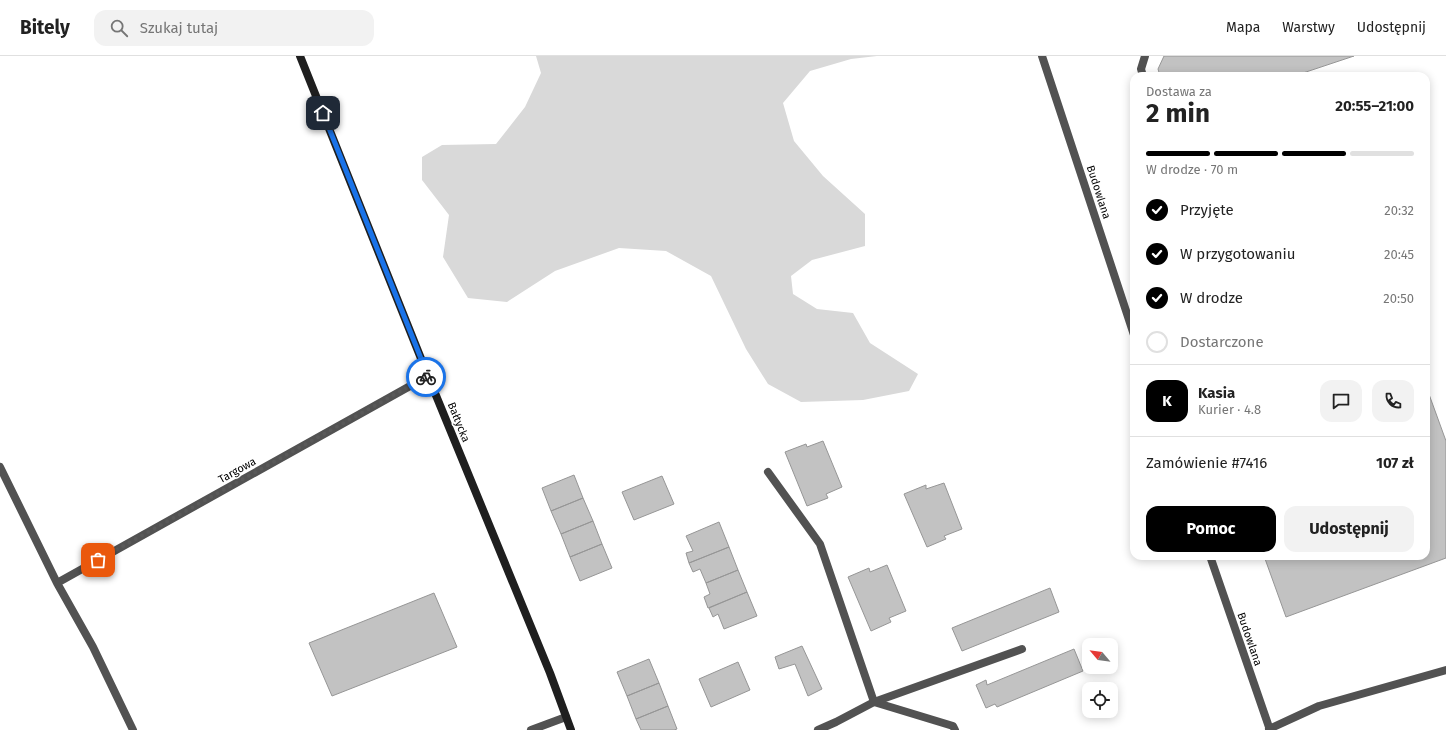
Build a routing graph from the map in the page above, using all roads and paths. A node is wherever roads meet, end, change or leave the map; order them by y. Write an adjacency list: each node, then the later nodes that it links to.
1 (300, 56): 6 (main road, Bałtycka)
2 (1042, 56): 5 (street, Budowlana)
3 (1145, 56): 4 (street)
4 (1142, 72)
5 (1130, 323)
6 (428, 376): 10 (street, Targowa); 14 (main road, Bałtycka)
7 (0, 467): 10 (street)
8 (768, 472): 13 (street)
9 (1211, 560): 15 (street, Budowlana)
10 (57, 582): 16 (street)
11 (1022, 649): 13 (street)
12 (1446, 670): 15 (street)
13 (874, 702): 19 (street); 20 (street)
14 (566, 717): 17 (street); 18 (main road, Bałtycka)
15 (1270, 729)
16 (133, 730)
17 (531, 730)
18 (571, 730)
19 (818, 730)
20 (955, 730)

